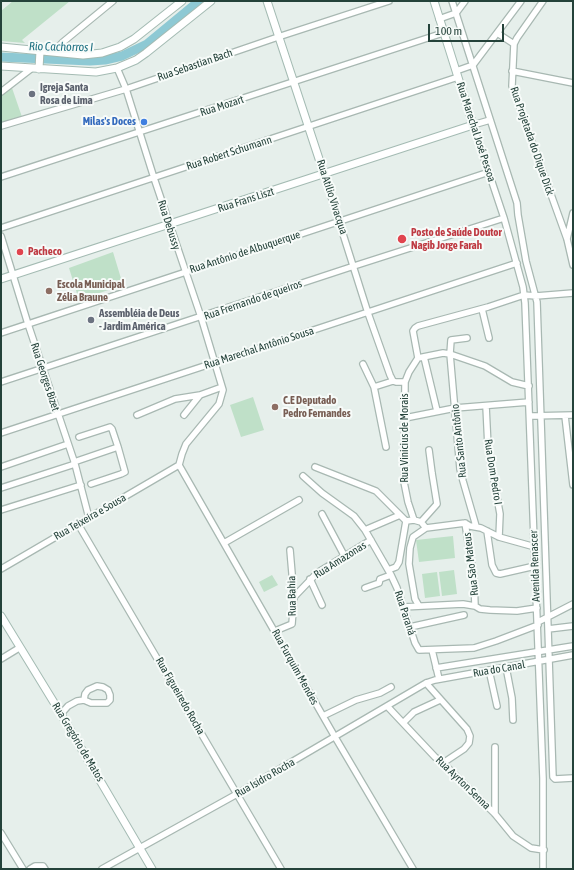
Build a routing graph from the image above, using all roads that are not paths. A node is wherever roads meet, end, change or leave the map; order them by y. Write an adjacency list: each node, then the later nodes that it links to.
1 (113, 1): 18 (street)
2 (182, 1): 18 (street)
3 (211, 1): 23 (street)
4 (267, 1): 15 (street, Rua Atilio Vivacqua)
5 (389, 1): 15 (street, Rua Sebastian Bach)
6 (434, 1): 12 (street, Rua Marechal José Pessoa)
7 (452, 1): 11 (street, Rua Marechal José Pessoa)
8 (465, 1): 11 (street)
9 (521, 1): 13 (street)
10 (543, 1): 16 (street, Rua Projetada do Dique Dick)
11 (456, 13): 12 (street); 20 (street, Rua Marechal José Pessoa)
12 (440, 19): 14 (street, Rua Marechal José Pessoa)
13 (497, 32): 16 (street); 20 (street)
14 (443, 33): 25 (street, Rua Marechal José Pessoa); 26 (street, Rua Mozart)
15 (278, 37): 26 (street, Rua Atilio Vivacqua); 28 (street, Rua Sebastian Bach)
16 (514, 44): 24 (street, Rua Projetada do Dique Dick)
17 (1, 47): 19 (street)
18 (52, 52): 19 (street)
19 (40, 54): 22 (street)
20 (473, 65): 25 (street, Rua Robert Schumann); 30 (street, Rua Marechal José Pessoa)
21 (1, 66): 22 (street)
22 (37, 67): 23 (street); 29 (street)
23 (117, 68): 28 (street, Rua Debussy)
24 (512, 71): 27 (street); 45 (street, Rua Projetada do Dique Dick)
25 (457, 74): 31 (street, Rua Marechal José Pessoa); 33 (street, Rua Robert Schumann)
26 (294, 82): 33 (street, Rua Atilio Vivacqua); 34 (street, Rua Mozart)
27 (573, 83)
28 (126, 89): 32 (street, Rua Sebastian Bach); 34 (street, Rua Debussy)
29 (1, 92)
30 (490, 120): 31 (street, Rua Frans Liszt); 46 (street, Rua Marechal José Pessoa)
31 (473, 125): 35 (street, Rua Marechal José Pessoa); 36 (street, Rua Frans Liszt)
32 (1, 126)
33 (309, 126): 36 (street, Rua Atilio Vivacqua); 38 (street, Rua Robert Schumann)
34 (140, 133): 37 (street, Rua Mozart); 38 (street, Rua Debussy)
35 (489, 172): 40 (street, Rua Marechal José Pessoa); 41 (street, Rua Antônio de Albuquerque)
36 (324, 174): 41 (street, Rua Atilio Vivacqua); 42 (street, Rua Frans Liszt)
37 (1, 178)
38 (154, 178): 42 (street, Rua Debussy); 43 (street, Rua Robert Schumann)
39 (573, 213): 45 (street)
40 (504, 218): 47 (street, Rua Marechal José Pessoa); 49 (street, Rua Frernando de queiros)
41 (340, 221): 49 (street, Rua Atilio Vivacqua); 50 (street, Rua Antônio de Albuquerque)
42 (169, 225): 50 (street, Rua Debussy); 51 (street, Rua Frans Liszt)
43 (1, 228)
44 (1, 236): 51 (street, Rua Georges Bizet)
45 (567, 239): 48 (street, Rua Projetada do Dique Dick)
46 (526, 261): 55 (street, Avenida Renascer)
47 (517, 264): 54 (street, Avenida Renascer); 57 (street, Rua Marechal Antônio Sousa)
48 (573, 265)
49 (354, 266): 57 (street, Rua Atilio Vivacqua); 58 (street, Rua Frernando de queiros)
50 (185, 272): 58 (street, Rua Debussy); 59 (street, Rua Antônio de Albuquerque)
51 (14, 275): 52 (street, Rua Frans Liszt); 59 (street, Rua Georges Bizet)
52 (1, 279)
53 (573, 294): 55 (street)
54 (524, 295): 55 (street); 56 (street); 71 (street, Avenida Renascer)
55 (536, 296): 84 (street, Avenida Renascer)
56 (482, 309): 62 (street); 64 (street)
57 (368, 313): 65 (street, Rua Marechal Antônio Sousa); 68 (street, Rua Atilio Vivacqua)
58 (201, 317): 65 (street, Rua Debussy); 67 (street, Rua Frernando de queiros)
59 (28, 324): 60 (street, Rua Antônio de Albuquerque); 67 (street, Rua Georges Bizet)
60 (1, 333)
61 (467, 338): 63 (street)
62 (489, 338)
63 (450, 354): 64 (street); 71 (street); 77 (street, Rua Santo Antônio)
64 (421, 358): 70 (street, Rua Vinicius de Morais); 78 (street)
65 (215, 363): 72 (street, Rua Debussy); 79 (street, Rua Marechal Antônio Sousa)
66 (363, 364): 73 (street)
67 (42, 368): 69 (street, Rua Frernando de queiros); 79 (street, Rua Georges Bizet)
68 (393, 381): 70 (street); 73 (street)
69 (1, 382)
70 (405, 382): 86 (street, Rua Vinicius de Morais)
71 (529, 386): 75 (street, Avenida Renascer)
72 (222, 387): 74 (street); 94 (street, Rua Debussy)
73 (374, 387): 91 (street)
74 (200, 395): 80 (street); 81 (street)
75 (529, 402): 76 (street); 83 (street, Avenida Renascer)
76 (486, 406): 77 (street); 116 (street, Rua Dom Pedro I)
77 (455, 408): 78 (street); 112 (street, Rua Santo Antônio)
78 (437, 411): 86 (street)
79 (58, 414): 87 (street, Rua Marechal Antônio Sousa); 89 (street, Rua Georges Bizet)
80 (137, 415)
81 (184, 415)
82 (573, 415): 85 (street)
83 (530, 416): 84 (street); 119 (street, Avenida Renascer)
84 (541, 416): 85 (street); 138 (street, Avenida Renascer)
85 (565, 416): 100 (street)
86 (405, 418): 107 (street, Rua Vinicius de Morais)
87 (1, 433)
88 (79, 437): 90 (street)
89 (68, 444): 93 (street, Rua Georges Bizet); 95 (street)
90 (118, 447): 93 (street); 98 (street)
91 (386, 447)
92 (430, 450): 109 (street)
93 (75, 463): 99 (street, Rua Georges Bizet); 101 (street)
94 (179, 465): 106 (street, Rua Teixeira e Sousa); 118 (street, Rua Furquim Mendes)
95 (1, 466)
96 (315, 467): 105 (street)
97 (303, 476): 114 (street, Rua Paraná)
98 (91, 484)
99 (81, 485): 103 (street); 106 (street, Rua Georges Bizet)
100 (573, 485)
101 (1, 488)
102 (300, 500): 118 (street)
103 (1, 510)
104 (322, 514): 121 (street)
105 (400, 515): 108 (street); 114 (street)
106 (89, 518): 111 (street, Rua Teixeira e Sousa)
107 (414, 520): 108 (street); 109 (street)
108 (406, 521): 123 (street)
109 (421, 522): 113 (street)
110 (465, 523): 112 (street); 113 (street); 133 (street, Rua São Mateus)
111 (78, 524): 125 (street, Rua Teixeira e Sousa); 173 (street, Rua Figueiredo Rocha)
112 (476, 526): 115 (street)
113 (426, 528): 122 (street)
114 (365, 530): 117 (street, Rua Paraná)
115 (487, 530): 116 (street); 124 (street)
116 (499, 537): 119 (street)
117 (371, 540): 121 (street, Rua Amazonas); 126 (street, Rua Paraná)
118 (224, 543): 143 (street, Rua Furquim Mendes)
119 (535, 547): 124 (street, Avenida Renascer)
120 (290, 550): 129 (street, Rua Bahia)
121 (345, 557): 127 (street, Rua Amazonas)
122 (409, 564): 123 (street); 132 (street)
123 (398, 565): 126 (street)
124 (536, 566): 135 (street, Avenida Renascer)
125 (1, 568)
126 (390, 572): 128 (street); 134 (street, Rua Paraná)
127 (310, 579): 129 (street, Rua Amazonas); 131 (street)
128 (365, 588)
129 (294, 597): 143 (street, Rua Bahia)
130 (573, 604): 138 (street)
131 (322, 605)
132 (419, 606): 133 (street); 134 (street)
133 (475, 606): 135 (street)
134 (403, 607): 141 (street, Rua Paraná)
135 (537, 608): 139 (street, Avenida Renascer)
136 (464, 615): 141 (street)
137 (1, 616): 145 (street, Rua Gregório de Matos)
138 (547, 617): 139 (street); 142 (street, Avenida Renascer)
139 (538, 623): 146 (street); 148 (street, Avenida Renascer)
140 (573, 626): 142 (street)
141 (410, 627): 146 (street, Rua Paraná)
142 (548, 629): 147 (street, Avenida Renascer)
143 (275, 631): 164 (street, Rua Furquim Mendes)
144 (573, 646): 147 (street)
145 (20, 648): 150 (street); 163 (street, Rua Gregório de Matos)
146 (429, 650): 154 (street)
147 (549, 650): 148 (street); 151 (street, Avenida Renascer)
148 (539, 652): 152 (street, Avenida Renascer); 154 (street)
149 (573, 655): 151 (street, Rua do Canal)
150 (1, 659)
151 (549, 660): 152 (street, Rua do Canal); 171 (street, Avenida Renascer)
152 (539, 662): 153 (street, Rua do Canal); 172 (street, Avenida Renascer)
153 (506, 667): 155 (street, Rua do Canal); 165 (street)
154 (436, 668): 156 (street)
155 (489, 670): 156 (street, Rua do Canal); 162 (street)
156 (439, 679): 157 (street, Rua do Canal)
157 (426, 683): 160 (street); 161 (street, Rua Isidro Rocha)
158 (391, 687): 164 (street)
159 (84, 700): 159 (street); 163 (street)
160 (440, 700): 166 (street); 169 (street)
161 (387, 706): 166 (street, Rua Ayrton Senna); 167 (street, Rua Isidro Rocha)
162 (497, 706)
163 (61, 714): 176 (street, Rua Gregório de Matos)
164 (323, 716): 167 (street, Rua Furquim Mendes)
165 (513, 720)
166 (403, 723): 169 (street, Rua Ayrton Senna)
167 (335, 737): 173 (street, Rua Isidro Rocha); 184 (street, Rua Furquim Mendes)
168 (495, 748): 174 (street)
169 (443, 763): 174 (street, Rua Ayrton Senna)
170 (573, 778): 171 (street)
171 (554, 779): 172 (street)
172 (543, 780): 177 (street, Avenida Renascer)
173 (237, 794): 176 (street, Rua Isidro Rocha); 183 (street, Rua Figueiredo Rocha)
174 (495, 814): 177 (street, Rua Ayrton Senna)
175 (1, 833): 178 (street)
176 (140, 847): 181 (street, Rua Isidro Rocha); 182 (street, Rua Gregório de Matos)
177 (544, 850): 185 (street, Avenida Renascer)
178 (23, 869)
179 (30, 869): 180 (street)
180 (45, 869)
181 (102, 869)
182 (152, 869)
183 (281, 869)
184 (413, 869)
185 (543, 869)

